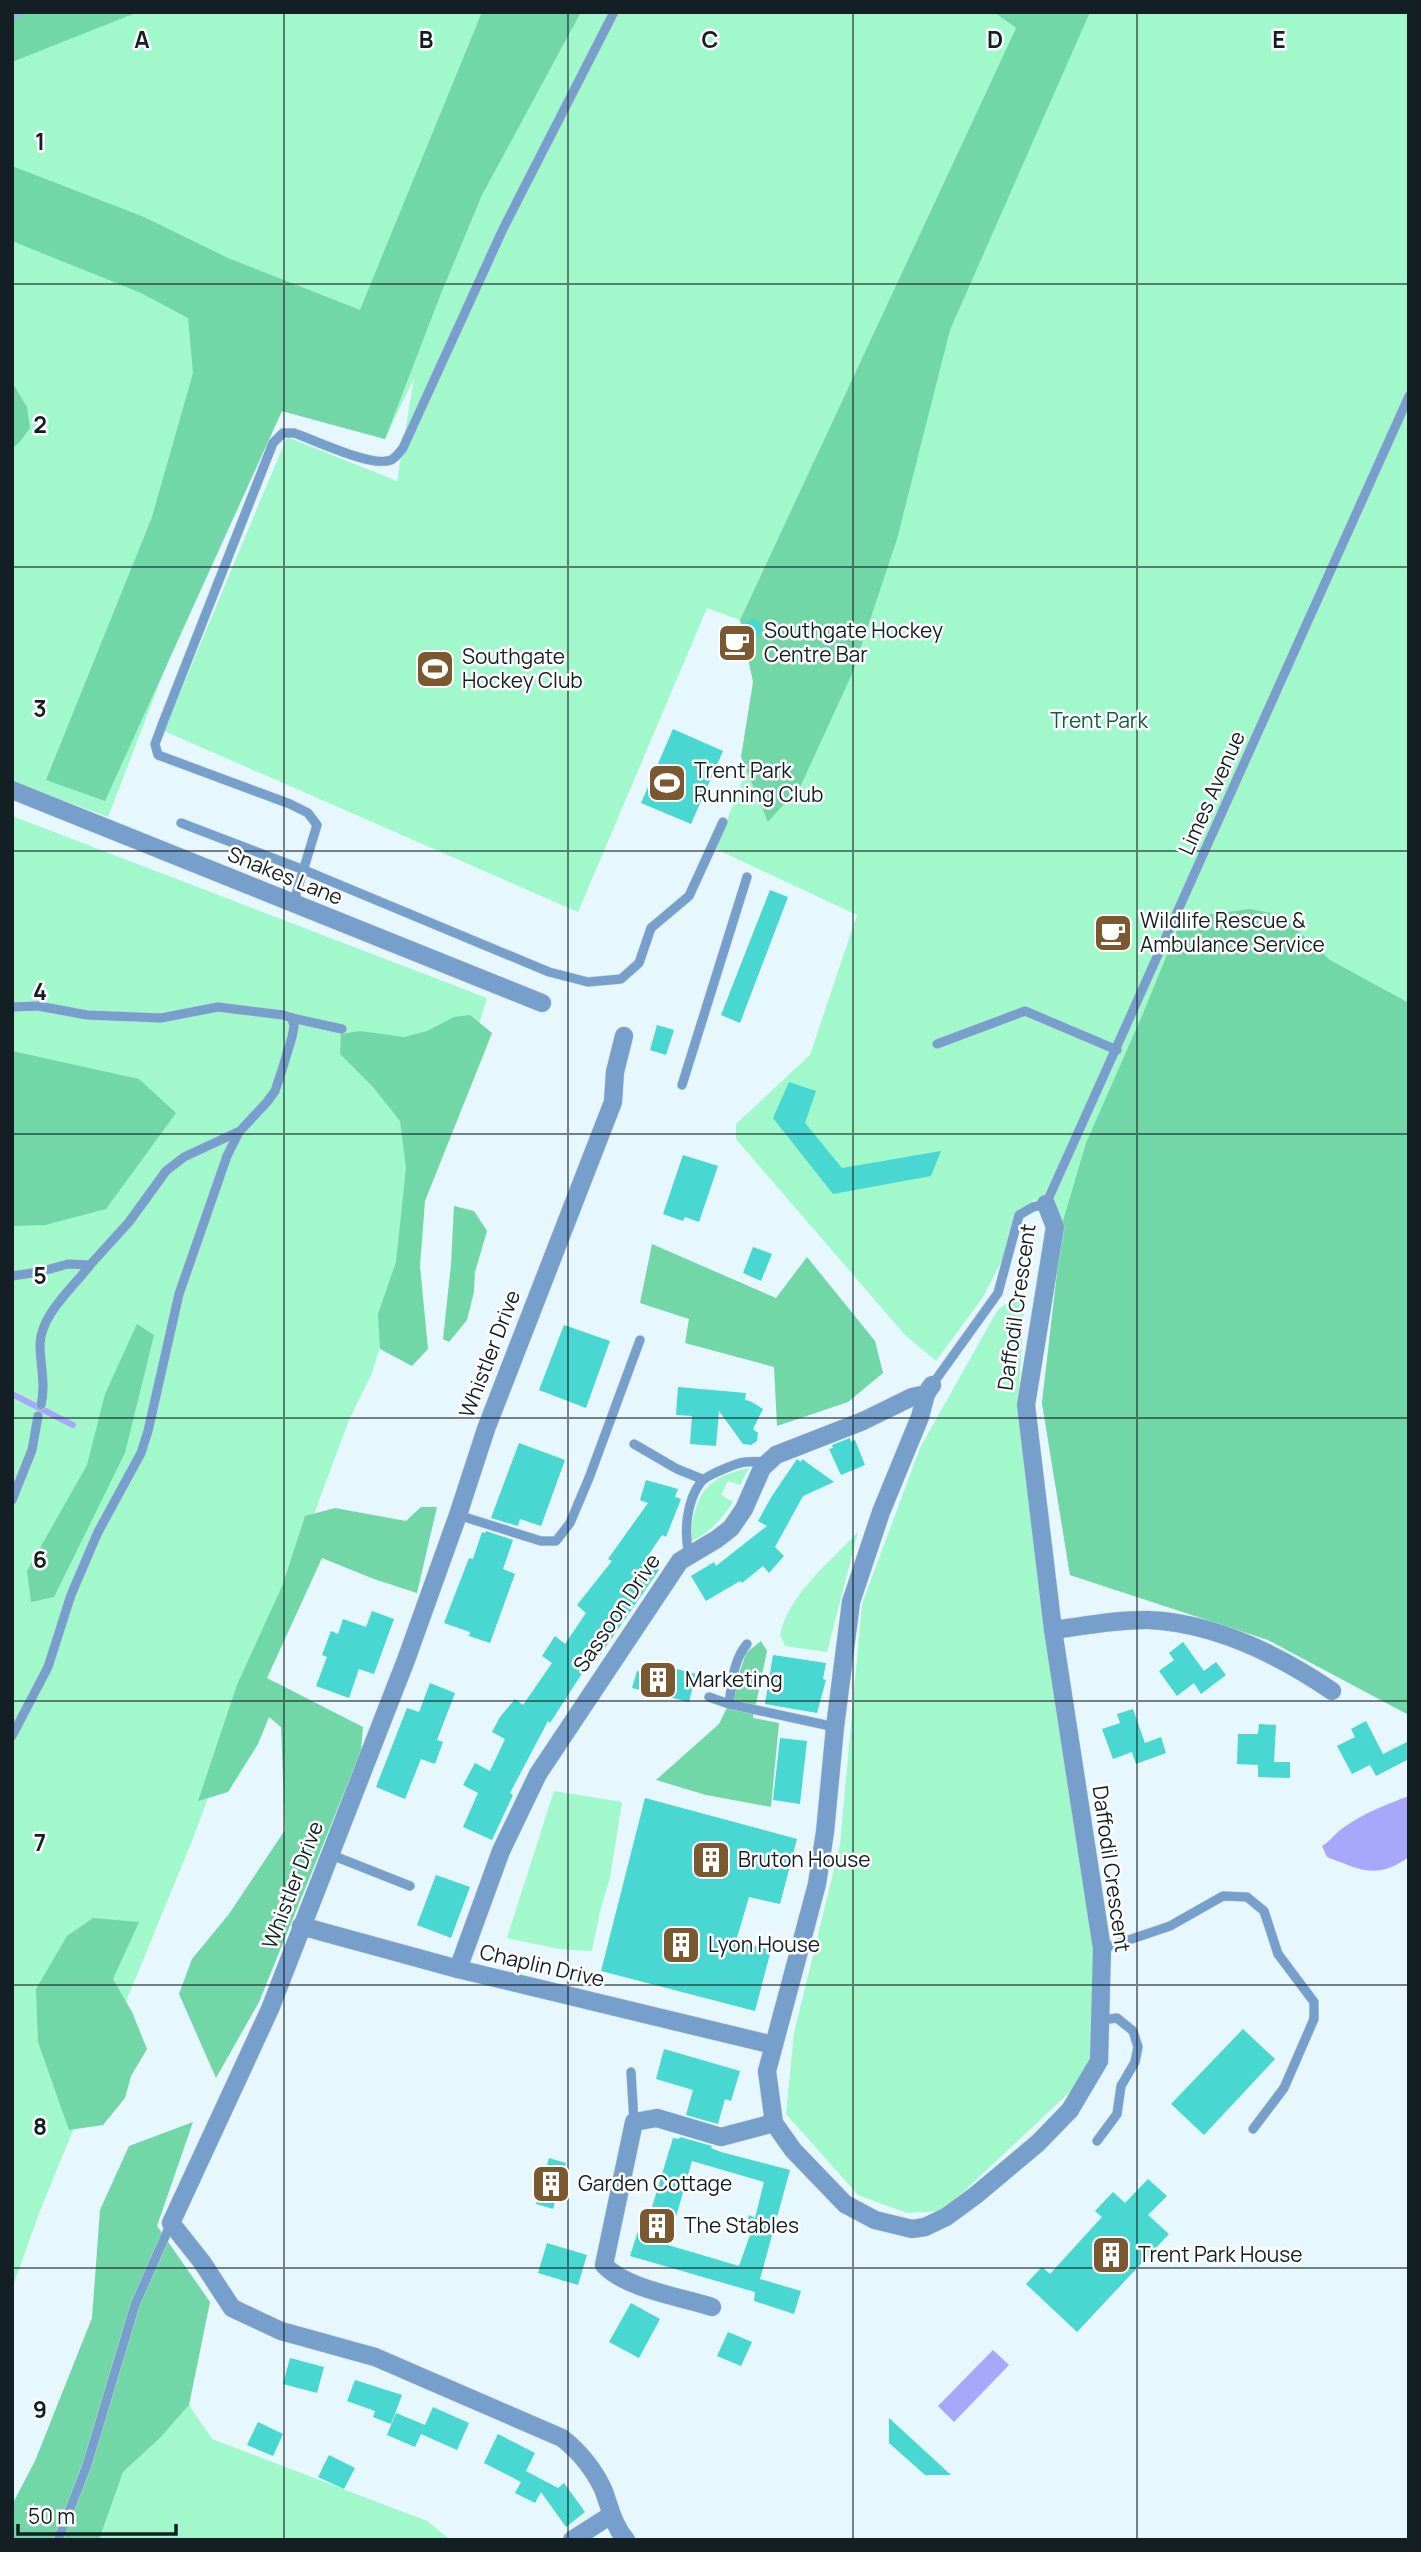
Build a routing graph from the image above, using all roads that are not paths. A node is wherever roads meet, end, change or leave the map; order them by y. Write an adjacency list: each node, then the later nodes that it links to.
1 (614, 12): 6 (lane)
2 (1409, 396): 15 (lane, Limes Avenue)
3 (12, 790): 8 (street, Snakes Lane)
4 (723, 822): 6 (lane)
5 (181, 823): 6 (lane)
6 (304, 870): 8 (lane)
7 (747, 877): 16 (lane)
8 (293, 904): 9 (street, Snakes Lane)
9 (542, 1003)
10 (12, 1007): 11 (lane)
11 (292, 1018): 12 (lane); 17 (lane)
12 (342, 1029)
13 (624, 1036): 29 (street, Whistler Drive)
14 (937, 1044): 15 (lane)
15 (1117, 1050): 18 (lane, Limes Avenue)
16 (681, 1085)
17 (240, 1130): 19 (lane); 37 (lane)
18 (1046, 1204): 22 (lane); 31 (street, Daffodil Crescent)
19 (90, 1265): 20 (lane); 23 (lane)
20 (12, 1276)
21 (640, 1340): 29 (lane)
22 (930, 1389): 26 (street); 36 (street, Daffodil Crescent)
23 (41, 1405)
24 (37, 1416): 28 (lane)
25 (634, 1444): 27 (lane)
26 (768, 1461): 27 (lane); 30 (street, Sassoon Drive)
27 (702, 1479): 30 (lane)
28 (12, 1500)
29 (458, 1515): 38 (street, Whistler Drive)
30 (689, 1555): 42 (street, Sassoon Drive)
31 (1053, 1630): 33 (street); 41 (street, Daffodil Crescent)
32 (747, 1644): 35 (lane)
33 (1332, 1691)
34 (709, 1697): 35 (lane)
35 (729, 1704): 36 (lane)
36 (835, 1727): 44 (street, Daffodil Crescent)
37 (12, 1736)
38 (329, 1854): 39 (lane); 40 (street, Whistler Drive)
39 (410, 1886)
40 (301, 1926): 42 (street, Chaplin Drive); 50 (street, Whistler Drive)
41 (1102, 1949): 43 (street, Daffodil Crescent); 48 (lane)
42 (458, 1969): 44 (street, Chaplin Drive)
43 (1101, 2020): 47 (street, Daffodil Crescent); 49 (lane)
44 (773, 2045): 47 (street, Daffodil Crescent)
45 (632, 2072): 46 (lane)
46 (634, 2122): 47 (street); 51 (street)
47 (774, 2123)
48 (1253, 2129)
49 (1097, 2141)
50 (171, 2222): 52 (street); 53 (lane)
51 (712, 2307)
52 (611, 2515): 54 (street); 55 (street)
53 (58, 2540)
54 (572, 2540)
55 (626, 2540)

